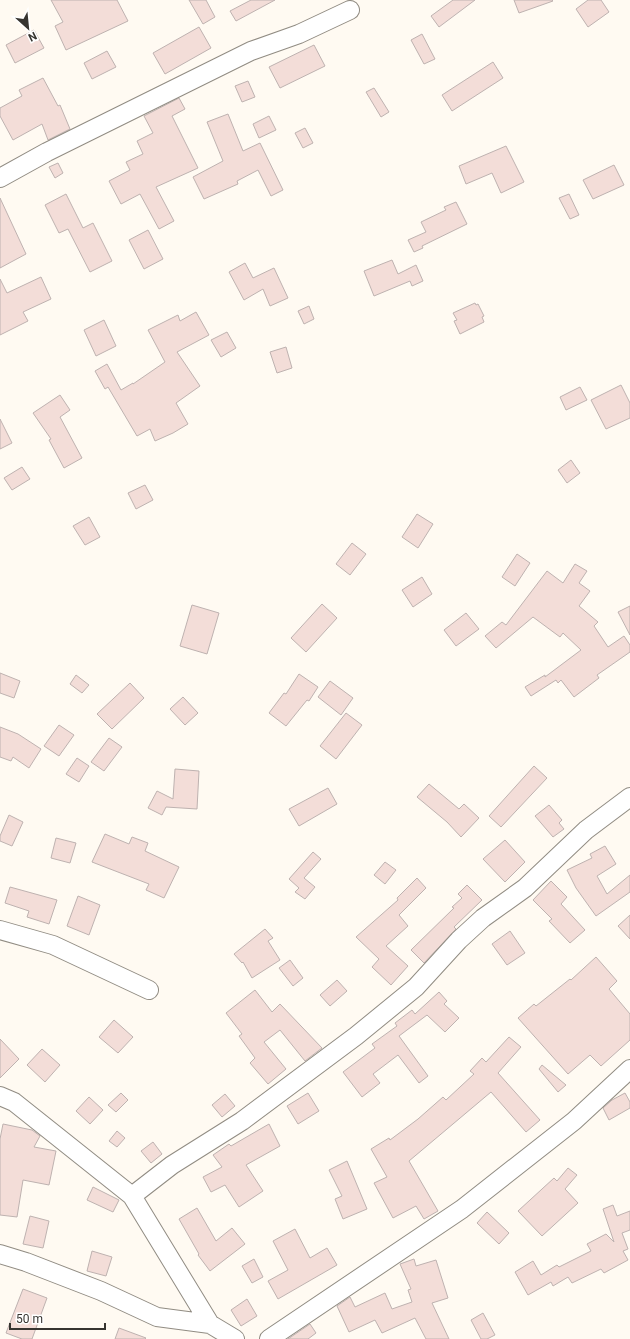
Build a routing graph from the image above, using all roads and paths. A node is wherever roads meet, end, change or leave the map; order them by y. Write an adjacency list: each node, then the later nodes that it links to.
1 (350, 10): 2 (street)
2 (0, 178)
3 (630, 797): 8 (street)
4 (0, 930): 5 (street)
5 (149, 990)
6 (630, 1069): 12 (street)
7 (0, 1096): 8 (street)
8 (132, 1196): 10 (street)
9 (0, 1254): 10 (street)
10 (210, 1324): 11 (street)
11 (235, 1339)
12 (269, 1339)

